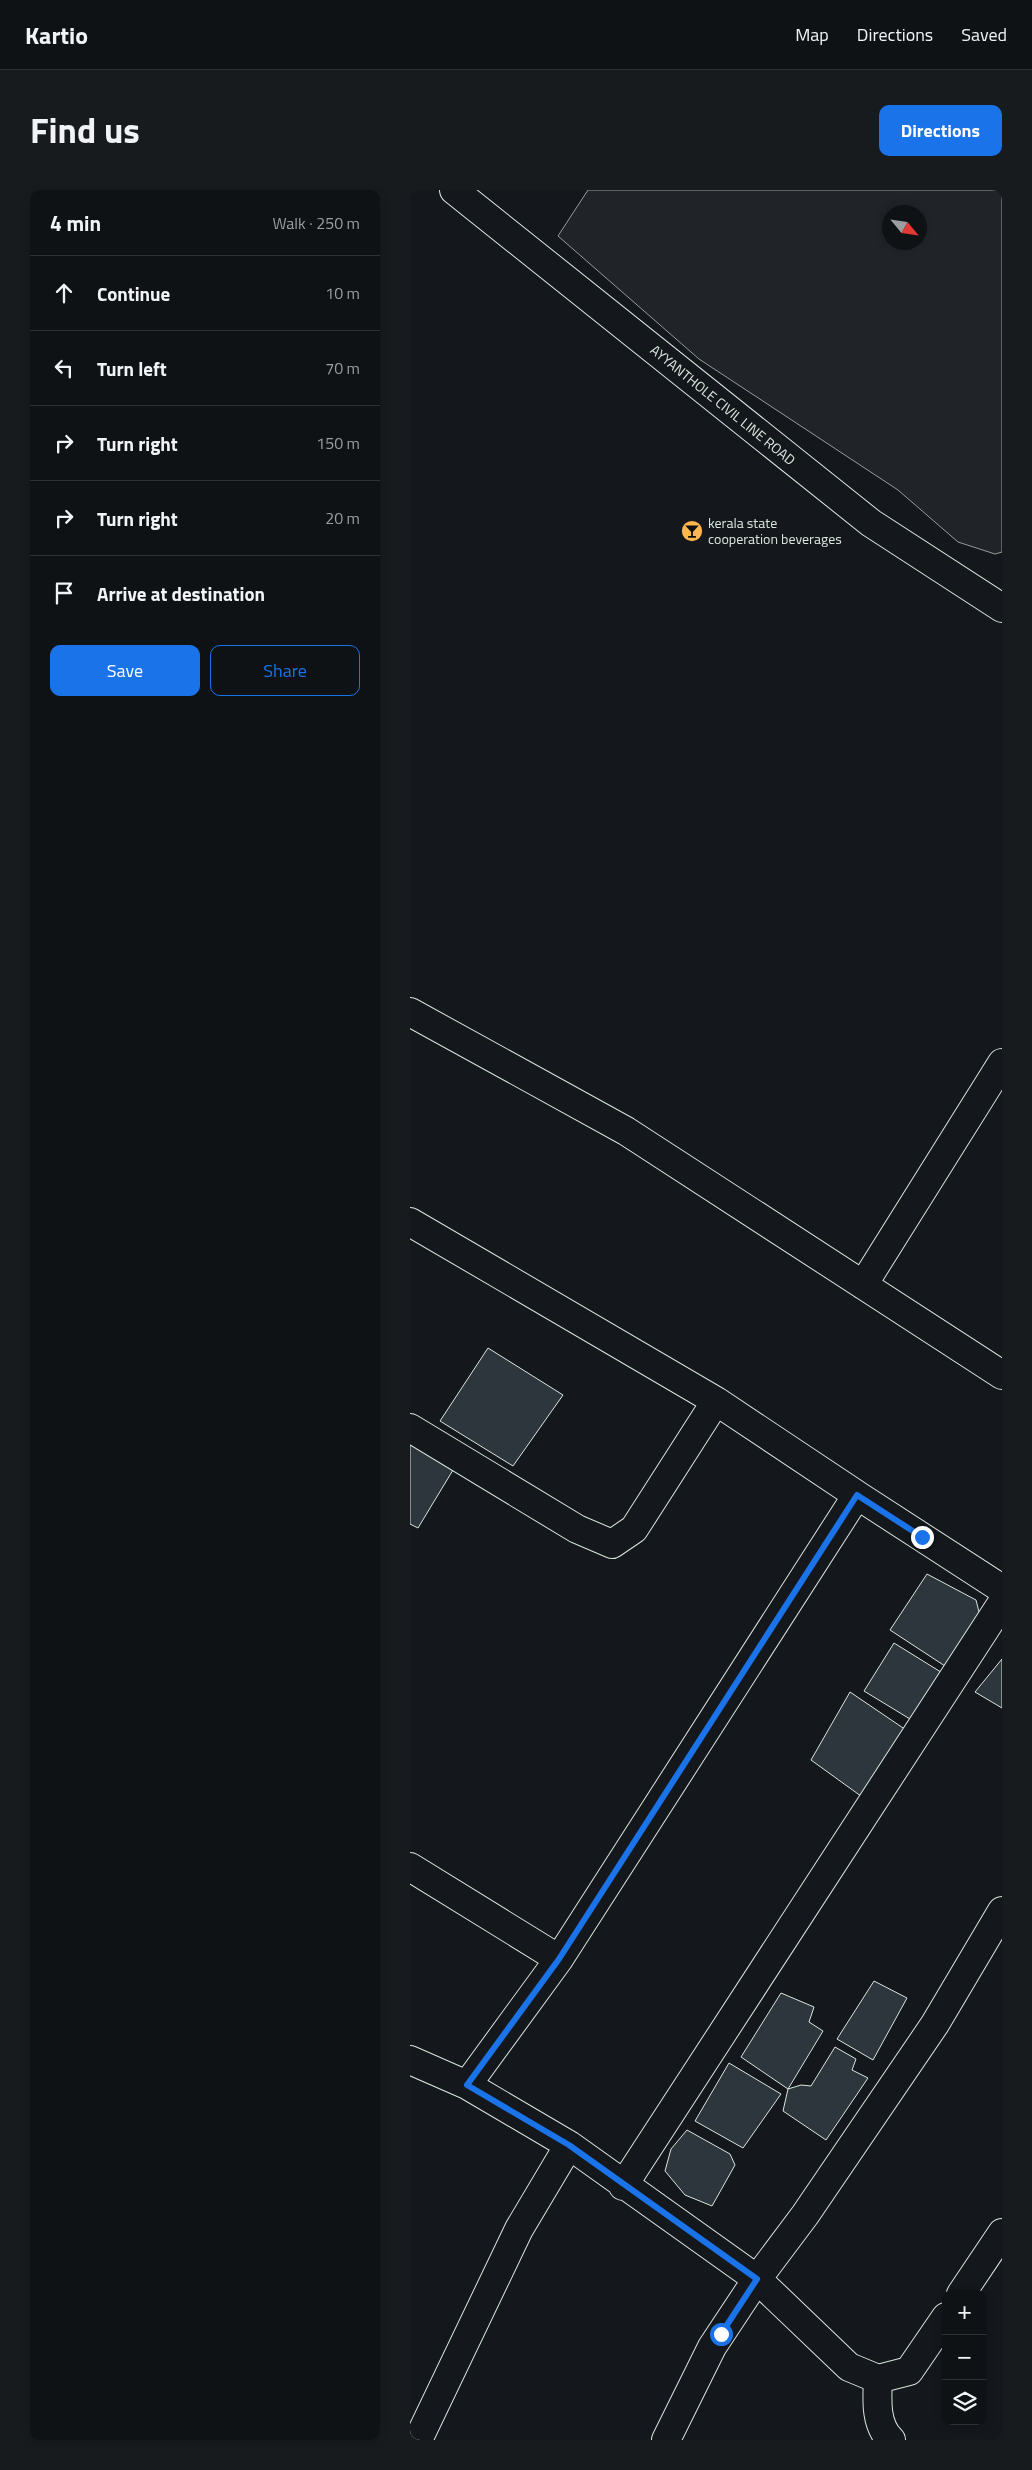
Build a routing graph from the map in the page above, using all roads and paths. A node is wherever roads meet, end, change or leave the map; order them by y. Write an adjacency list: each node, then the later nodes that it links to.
1 (454, 190): 2 (street, AYYANTHOLE CIVIL LINE ROAD)
2 (1002, 608)
3 (410, 1012): 6 (street)
4 (1002, 1063): 6 (street)
5 (410, 1222): 8 (street)
6 (863, 1285): 7 (street)
7 (1002, 1376)
8 (716, 1401): 9 (street); 10 (street)
9 (410, 1428)
10 (857, 1495): 11 (street); 15 (street)
11 (1002, 1589)
12 (1002, 1603): 19 (street)
13 (410, 1867): 15 (street)
14 (1002, 1911): 21 (street)
15 (559, 1959): 17 (street)
16 (410, 2060): 17 (street)
17 (467, 2085): 18 (street)
18 (569, 2145): 19 (street); 25 (street)
19 (623, 2186): 21 (street)
20 (1002, 2233): 22 (street)
21 (757, 2279): 24 (street); 26 (street)
22 (964, 2290)
23 (942, 2322): 24 (street)
24 (878, 2379): 27 (street)
25 (418, 2440)
26 (666, 2440)
27 (891, 2440)

